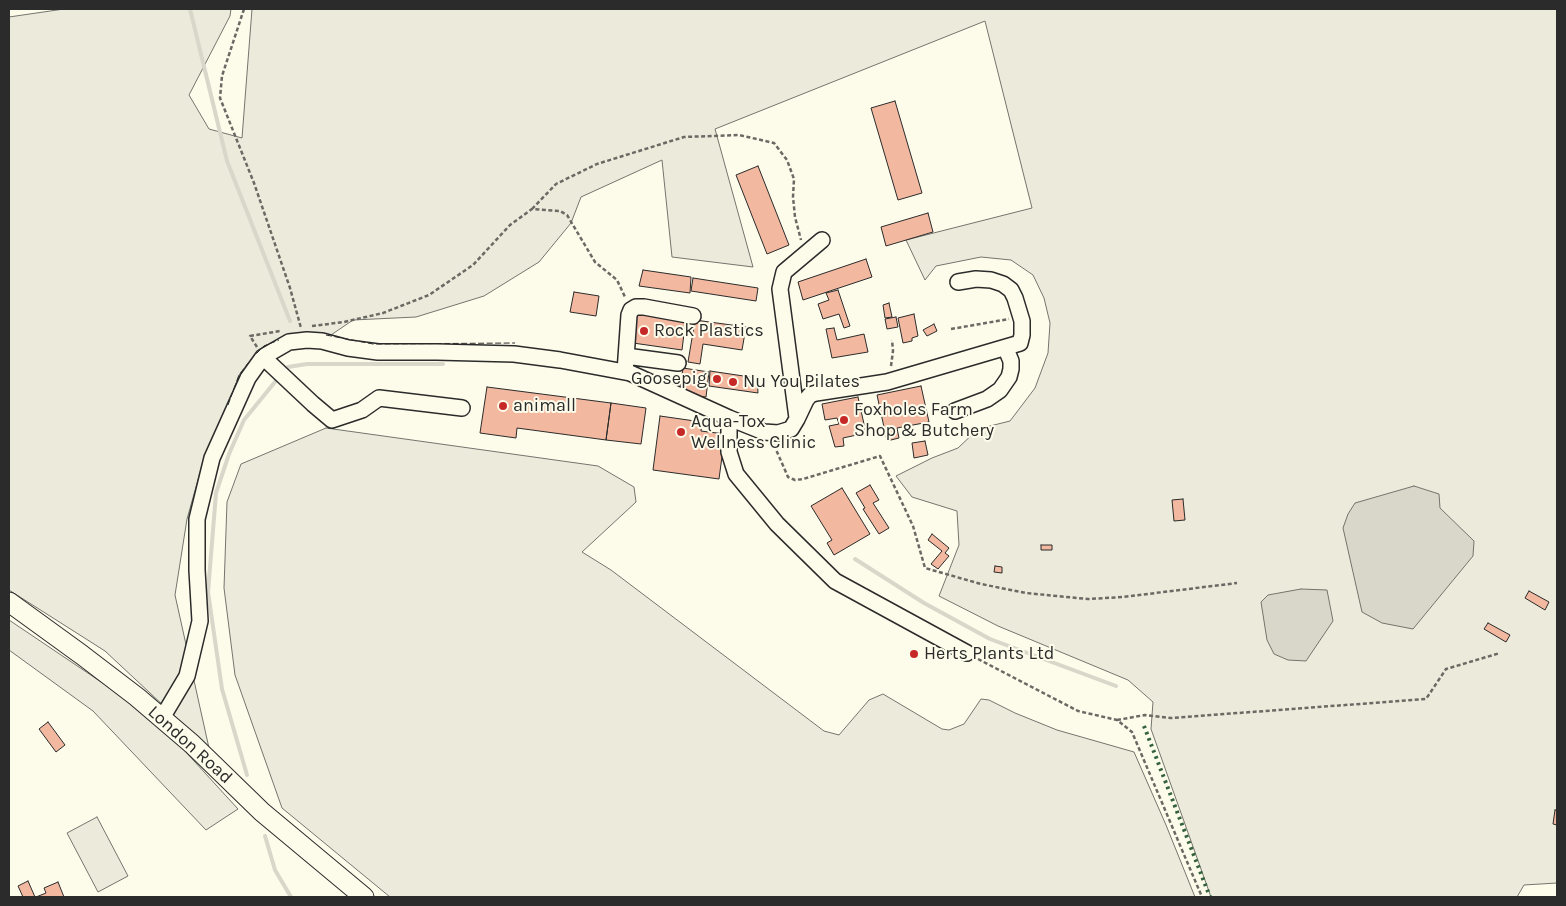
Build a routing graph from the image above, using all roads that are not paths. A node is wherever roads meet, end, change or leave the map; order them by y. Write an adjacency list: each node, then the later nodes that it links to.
1 (822, 240): 12 (lane)
2 (958, 282): 4 (lane)
3 (693, 316): 5 (lane)
4 (1006, 348): 10 (lane); 12 (lane)
5 (626, 356): 7 (lane); 8 (lane)
6 (263, 357): 8 (lane); 9 (lane); 15 (lane)
7 (678, 363)
8 (625, 372): 11 (lane)
9 (462, 408)
10 (955, 411)
11 (729, 418): 12 (lane); 14 (lane)
12 (797, 419)
13 (9, 602): 15 (main road, London Road)
14 (967, 653)
15 (162, 718): 16 (main road, London Road)
16 (364, 897)

